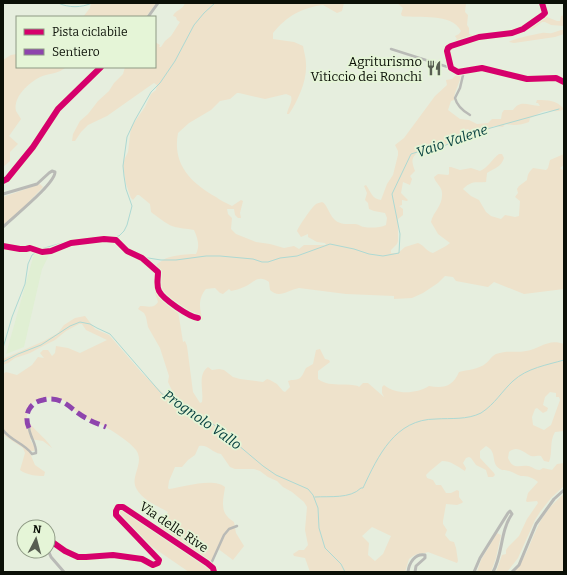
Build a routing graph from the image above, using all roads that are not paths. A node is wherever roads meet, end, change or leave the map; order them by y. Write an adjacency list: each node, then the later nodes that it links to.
1 (158, 3): 3 (street)
2 (542, 3): 6 (street)
3 (149, 16)
4 (391, 49): 6 (street)
5 (100, 68): 10 (street)
6 (451, 68): 7 (street)
7 (464, 71): 8 (street); 9 (street)
8 (564, 82)
9 (470, 115)
10 (3, 181)
11 (3, 194): 12 (street)
12 (3, 227)
13 (3, 246): 14 (street)
14 (198, 318)
15 (29, 428): 16 (street)
16 (3, 430)
17 (564, 490): 28 (street)
18 (237, 526): 21 (street, Via delle Rive)
19 (56, 545): 21 (street, Via delle Rive)
20 (54, 559): 22 (street)
21 (210, 566): 23 (street, Via delle Rive)
22 (64, 572)
23 (214, 572)
24 (408, 572): 25 (street)
25 (414, 572)
26 (474, 572): 27 (street)
27 (493, 572)
28 (512, 572)

